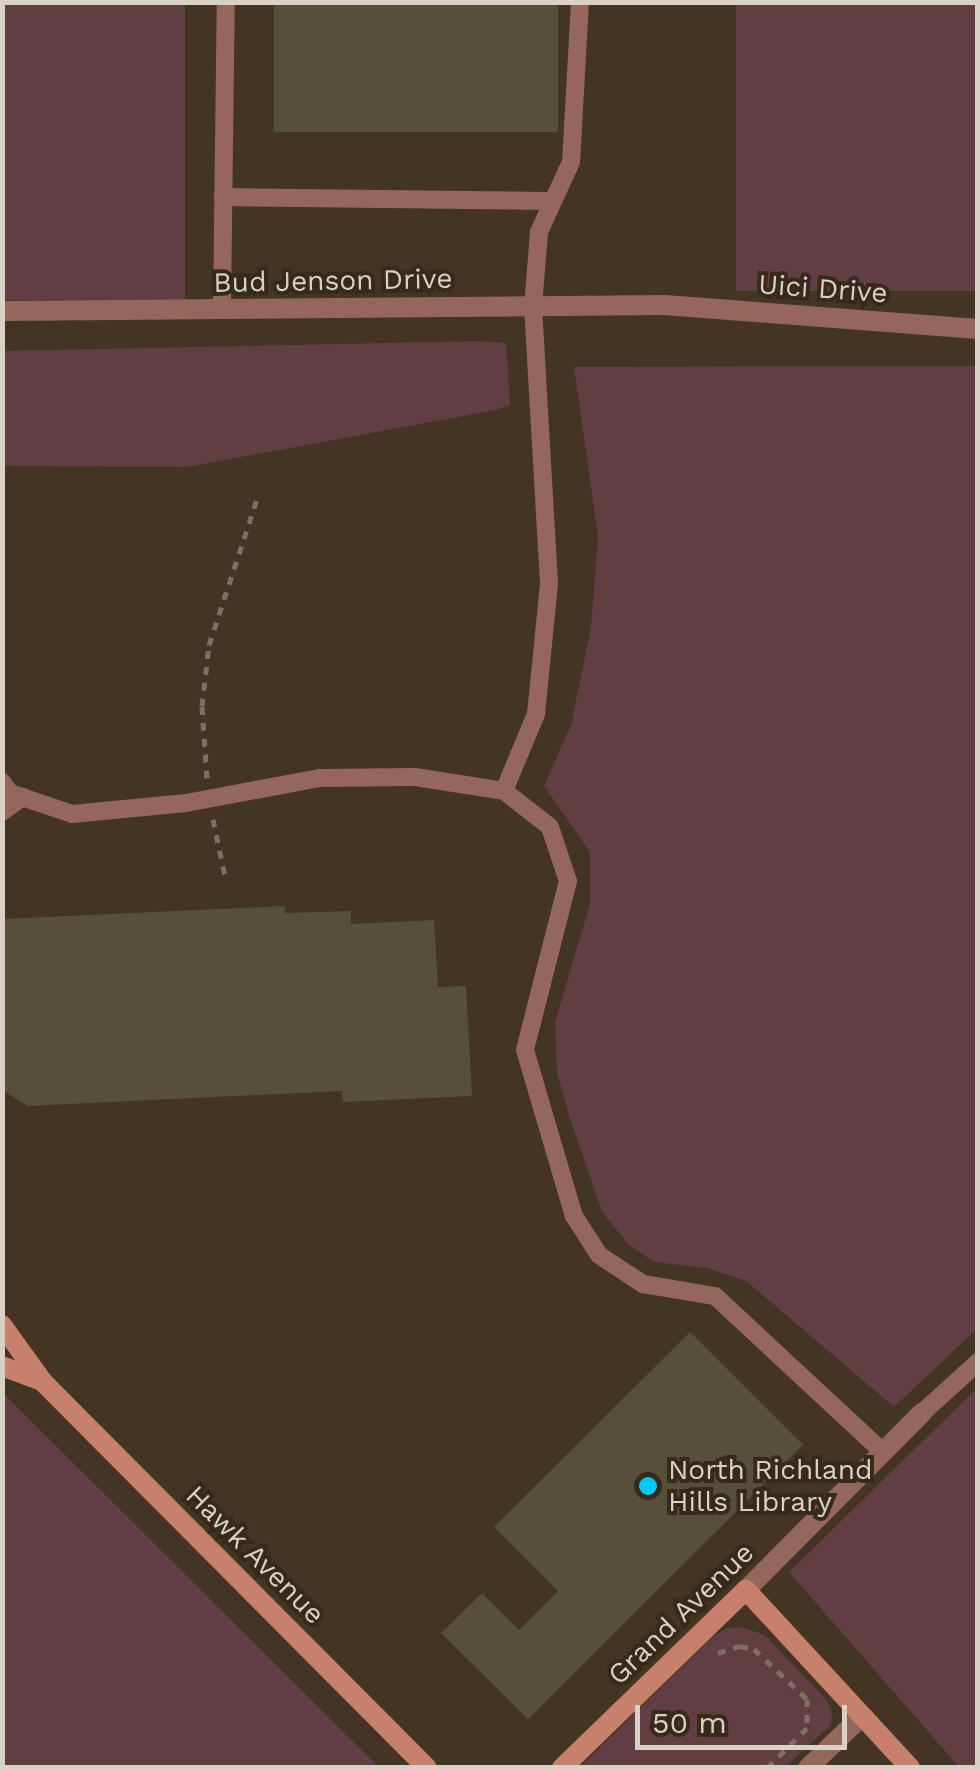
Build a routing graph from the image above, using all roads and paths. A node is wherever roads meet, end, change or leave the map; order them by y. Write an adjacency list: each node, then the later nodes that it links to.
1 (226, 2): 3 (lane)
2 (580, 2): 4 (lane)
3 (224, 197): 4 (lane); 7 (lane)
4 (553, 202): 6 (lane)
5 (665, 305): 6 (street, Bud Jenson Drive); 9 (street, Uici Drive)
6 (534, 306): 7 (street, Bud Jenson Drive); 12 (lane)
7 (222, 310): 8 (street, Bud Jenson Drive)
8 (2, 311)
9 (978, 329)
10 (257, 500): 14 (path)
11 (2, 782): 13 (lane)
12 (504, 791): 14 (lane); 22 (lane)
13 (23, 798): 14 (lane); 15 (lane)
14 (210, 799): 16 (path)
15 (2, 812)
16 (224, 876)
17 (2, 1325): 20 (street, Hawk Avenue)
18 (978, 1362): 21 (lane)
19 (2, 1366): 20 (street, Hawk Avenue)
20 (44, 1382): 26 (street, Hawk Avenue)
21 (922, 1413): 22 (street, Grand Avenue)
22 (883, 1452): 23 (street, Grand Avenue)
23 (746, 1590): 25 (street); 27 (street, Grand Avenue)
24 (705, 1666): 28 (path)
25 (860, 1718): 29 (street); 30 (street)
26 (428, 1768)
27 (562, 1768)
28 (767, 1768)
29 (808, 1768)
30 (910, 1768)

